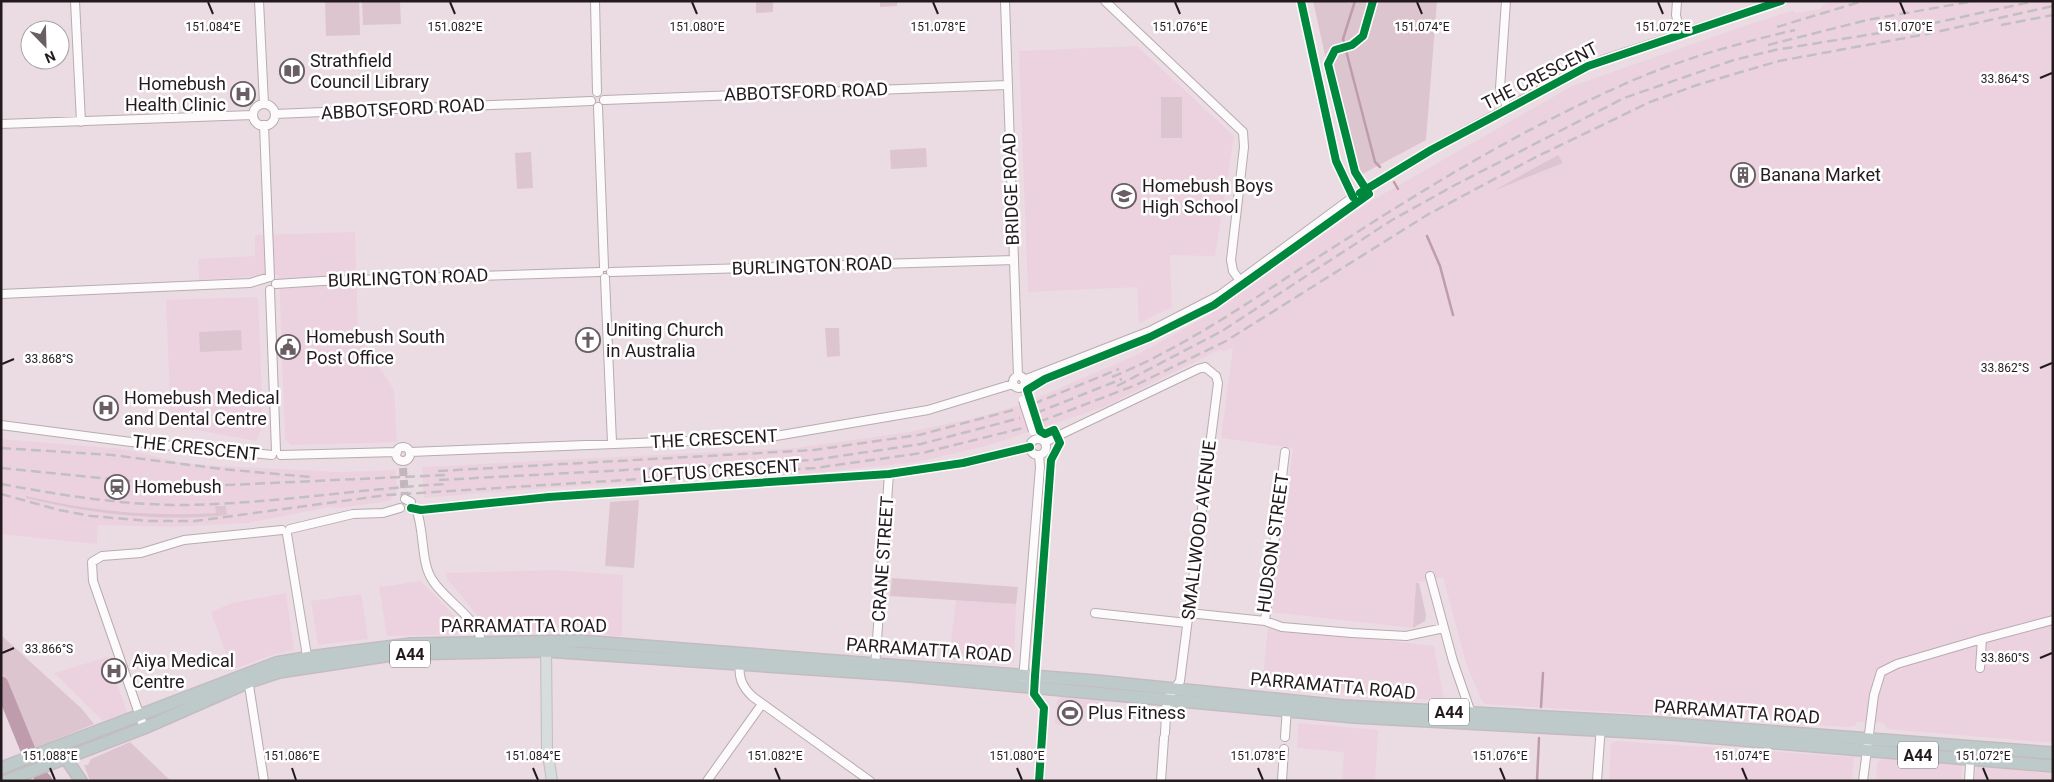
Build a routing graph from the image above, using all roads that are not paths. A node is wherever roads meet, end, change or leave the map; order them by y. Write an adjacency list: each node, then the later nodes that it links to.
1 (76, 1): 20 (street)
2 (259, 1): 15 (street)
3 (595, 1): 12 (street)
4 (1005, 1): 11 (street, BRIDGE ROAD)
5 (1105, 1): 27 (street)
6 (1301, 1): 23 (street)
7 (1506, 1): 17 (street)
8 (1677, 1): 10 (street)
9 (1781, 1): 10 (street, THE CRESCENT)
10 (1680, 33): 17 (street, THE CRESCENT)
11 (1008, 85): 13 (street, ABBOTSFORD ROAD); 24 (street, BRIDGE ROAD)
12 (598, 92): 13 (street); 14 (street)
13 (604, 100): 16 (street)
14 (591, 101): 16 (street); 18 (street, ABBOTSFORD ROAD)
15 (264, 104): 18 (street); 19 (street)
16 (598, 107): 25 (street)
17 (1507, 108): 23 (street, THE CRESCENT)
18 (275, 114): 22 (street)
19 (253, 115): 20 (street); 22 (street)
20 (81, 122): 21 (street)
21 (1, 124)
22 (264, 125): 26 (street)
23 (1353, 197): 27 (street, THE CRESCENT)
24 (1014, 260): 25 (street, BURLINGTON ROAD); 31 (street, BRIDGE ROAD)
25 (603, 272): 28 (street, BURLINGTON ROAD); 36 (street)
26 (267, 279): 28 (street); 29 (street); 30 (street)
27 (1240, 282): 31 (street, THE CRESCENT)
28 (276, 284): 29 (street)
29 (270, 290): 41 (street)
30 (1, 294)
31 (1021, 378): 32 (street)
32 (1016, 386): 34 (street, bridge); 36 (street, THE CRESCENT)
33 (1, 425): 41 (street, THE CRESCENT)
34 (1035, 439): 35 (street); 37 (street)
35 (1045, 442): 42 (street); 49 (street, SMALLWOOD AVENUE)
36 (612, 443): 39 (street, THE CRESCENT)
37 (1030, 447): 42 (street); 43 (street, LOFTUS CRESCENT)
38 (397, 452): 39 (street, THE CRESCENT); 39 (street); 41 (street, THE CRESCENT)
39 (410, 452)
40 (1285, 452): 51 (street, HUDSON STREET)
41 (276, 454)
42 (1039, 455): 62 (street)
43 (888, 474): 45 (street, LOFTUS CRESCENT); 60 (street, CRANE STREET)
44 (400, 508): 45 (street); 45 (street); 46 (street)
45 (413, 509): 55 (street)
46 (287, 531): 58 (street); 68 (street)
47 (1430, 576): 53 (street)
48 (1095, 613): 52 (street)
49 (1189, 613): 51 (street, HUDSON STREET); 52 (street, SMALLWOOD AVENUE)
50 (2053, 620): 54 (street)
51 (1265, 621): 53 (street)
52 (1187, 623): 63 (street, SMALLWOOD AVENUE)
53 (1444, 628): 69 (street)
54 (1982, 639): 59 (street); 73 (street)
55 (481, 641): 56 (highway, PARRAMATTA ROAD / A44); 58 (highway, PARRAMATTA ROAD / A44)
56 (546, 646): 57 (highway, PARRAMATTA ROAD / A44); 58 (highway, PARRAMATTA ROAD / A44); 84 (main road)
57 (740, 658): 60 (highway, PARRAMATTA ROAD / A44); 65 (street)
58 (308, 662): 61 (highway, PARRAMATTA ROAD / A44)
59 (1980, 668)
60 (875, 669): 62 (highway, PARRAMATTA ROAD / A44)
61 (248, 678): 68 (highway, PARRAMATTA ROAD / A44); 71 (highway, PARRAMATTA ROAD / A44); 83 (street)
62 (1023, 681): 63 (highway, PARRAMATTA ROAD / A44); 64 (highway, PARRAMATTA ROAD / A44)
63 (1175, 688): 64 (street, SMALLWOOD AVENUE); 66 (highway, PARRAMATTA ROAD / A44)
64 (1168, 699): 66 (highway, PARRAMATTA ROAD / A44); 88 (street)
65 (762, 704): 80 (street); 85 (street)
66 (1288, 706): 69 (highway, PARRAMATTA ROAD / A44); 72 (street)
67 (1044, 708): 87 (street)
68 (139, 716): 71 (street); 79 (highway, PARRAMATTA ROAD / A44)
69 (1472, 718): 70 (highway, PARRAMATTA ROAD / A44)
70 (1601, 725): 73 (highway, PARRAMATTA ROAD / A44); 90 (street)
71 (144, 728): 77 (highway, PARRAMATTA ROAD / A44)
72 (1285, 737)
73 (1867, 745): 75 (highway, PARRAMATTA ROAD / A44); 91 (street)
74 (1284, 749): 89 (street)
75 (1970, 753): 76 (highway, PARRAMATTA ROAD / A44); 78 (highway, PARRAMATTA ROAD / A44); 92 (street)
76 (2053, 753)
77 (65, 757): 79 (highway); 81 (highway, PARRAMATTA ROAD / A44); 82 (highway)
78 (2053, 766)
79 (1, 770)
80 (860, 778): 86 (street)
81 (6, 781)
82 (81, 781)
83 (264, 781)
84 (552, 781)
85 (707, 781)
86 (870, 781)
87 (1039, 781)
88 (1161, 781)
89 (1282, 781)
90 (1597, 781)
91 (1862, 781)
92 (1969, 781)

